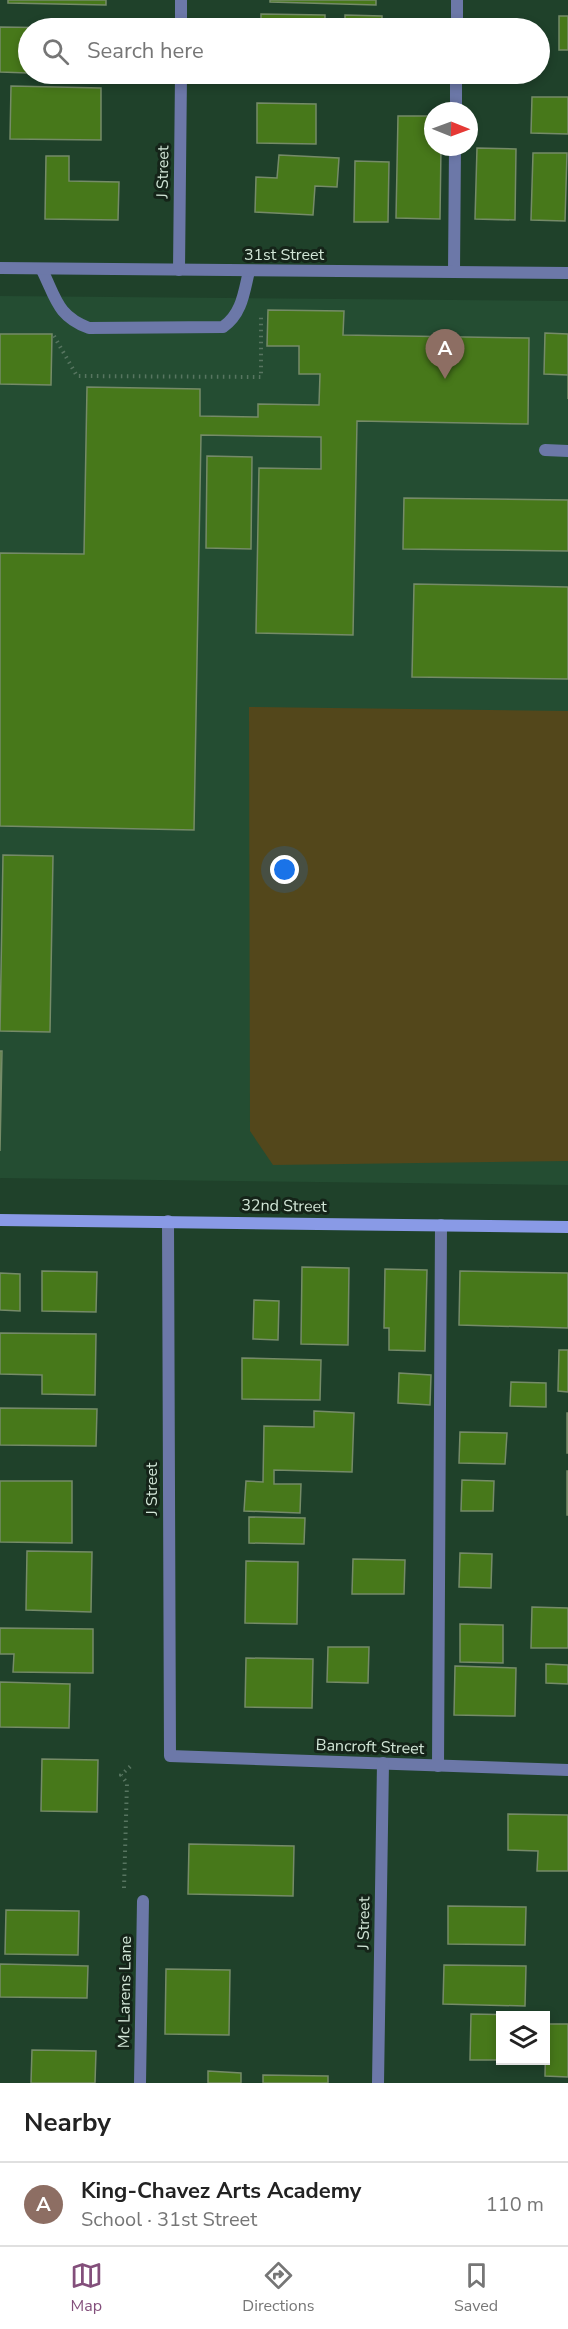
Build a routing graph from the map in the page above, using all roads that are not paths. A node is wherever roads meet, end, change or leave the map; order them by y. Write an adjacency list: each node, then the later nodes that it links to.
1 (181, 0): 3 (street)
2 (457, 0): 4 (street)
3 (181, 18)
4 (457, 18)
5 (181, 84): 11 (street, J Street)
6 (456, 84): 7 (street)
7 (456, 102)
8 (455, 156): 13 (street)
9 (0, 268): 10 (street, 31st Street)
10 (42, 270): 11 (street, 31st Street); 12 (street)
11 (178, 270): 12 (street, 31st Street)
12 (249, 271): 13 (street, 31st Street)
13 (454, 272): 14 (street, 31st Street)
14 (568, 273)
15 (545, 450): 16 (street)
16 (568, 451)
17 (0, 1220): 18 (main road, 32nd Street)
18 (168, 1221): 19 (main road, 32nd Street); 21 (street, J Street)
19 (441, 1225): 20 (main road, 32nd Street); 23 (street)
20 (568, 1227)
21 (170, 1756): 22 (street, Bancroft Street)
22 (383, 1763): 23 (street, Bancroft Street); 27 (street, J Street)
23 (438, 1766): 24 (street, Bancroft Street)
24 (568, 1770)
25 (143, 1901): 26 (street, Mc Larens Lane)
26 (140, 2083)
27 (378, 2083)

